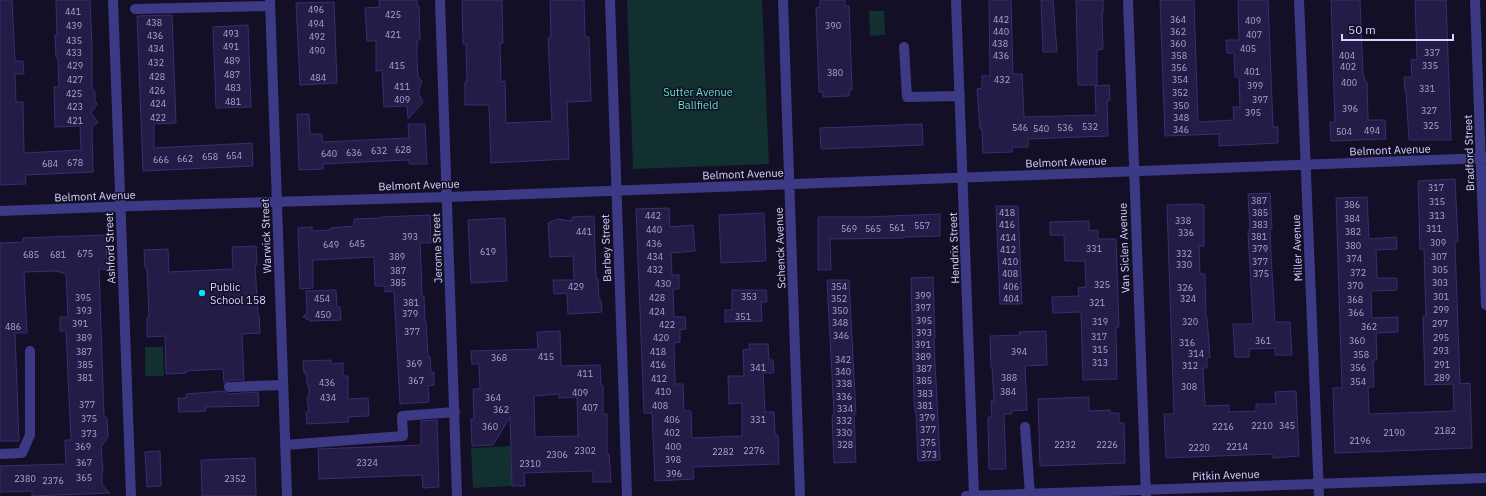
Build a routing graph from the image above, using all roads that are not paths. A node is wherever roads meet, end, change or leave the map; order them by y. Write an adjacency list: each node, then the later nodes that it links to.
1 (113, 0): 21 (street, Ashford Street)
2 (440, 0): 19 (street, Jerome Street)
3 (610, 0): 18 (street, Barbey Street)
4 (783, 0): 17 (street, Schenck Avenue)
5 (956, 0): 12 (street, Hendrix Street)
6 (1128, 0): 15 (street, Van Siclen Avenue)
7 (1299, 0): 14 (street, Miller Avenue)
8 (1475, 0): 13 (street, Bradford Street)
9 (270, 3): 10 (street); 20 (street, Warwick Street)
10 (135, 9)
11 (904, 47): 12 (street)
12 (960, 96): 16 (street, Hendrix Street)
13 (1483, 158): 14 (street, Belmont Avenue); 23 (street, Bradford Street)
14 (1306, 165): 15 (street, Belmont Avenue); 32 (street, Miller Avenue)
15 (1133, 171): 16 (street, Belmont Avenue); 33 (street, Van Siclen Avenue)
16 (963, 178): 17 (street, Belmont Avenue); 41 (street, Hendrix Street)
17 (790, 184): 18 (street, Belmont Avenue); 39 (street, Schenck Avenue)
18 (616, 190): 19 (street, Belmont Avenue); 38 (street, Barbey Street)
19 (448, 197): 20 (street, Belmont Avenue); 27 (street, Jerome Street)
20 (277, 202): 21 (street, Belmont Avenue); 25 (street, Warwick Street)
21 (120, 206): 22 (street, Belmont Avenue); 35 (street, Ashford Street)
22 (0, 211)
23 (1486, 305)
24 (30, 351): 30 (street)
25 (283, 385): 26 (street); 29 (street, Warwick Street)
26 (230, 387)
27 (455, 412): 29 (street); 37 (street, Jerome Street)
28 (1025, 427): 34 (street)
29 (285, 445): 36 (street, Warwick Street)
30 (0, 454)
31 (1486, 478): 32 (street, Pitkin Avenue)
32 (1318, 484): 33 (street, Pitkin Avenue); 42 (street, Miller Avenue)
33 (1146, 493): 34 (street, Pitkin Avenue)
34 (1030, 494): 41 (street, Pitkin Avenue)
35 (131, 496)
36 (287, 496)
37 (457, 496)
38 (627, 496)
39 (800, 496)
40 (966, 496): 41 (street, Pitkin Avenue)
41 (974, 496)
42 (1319, 496)

